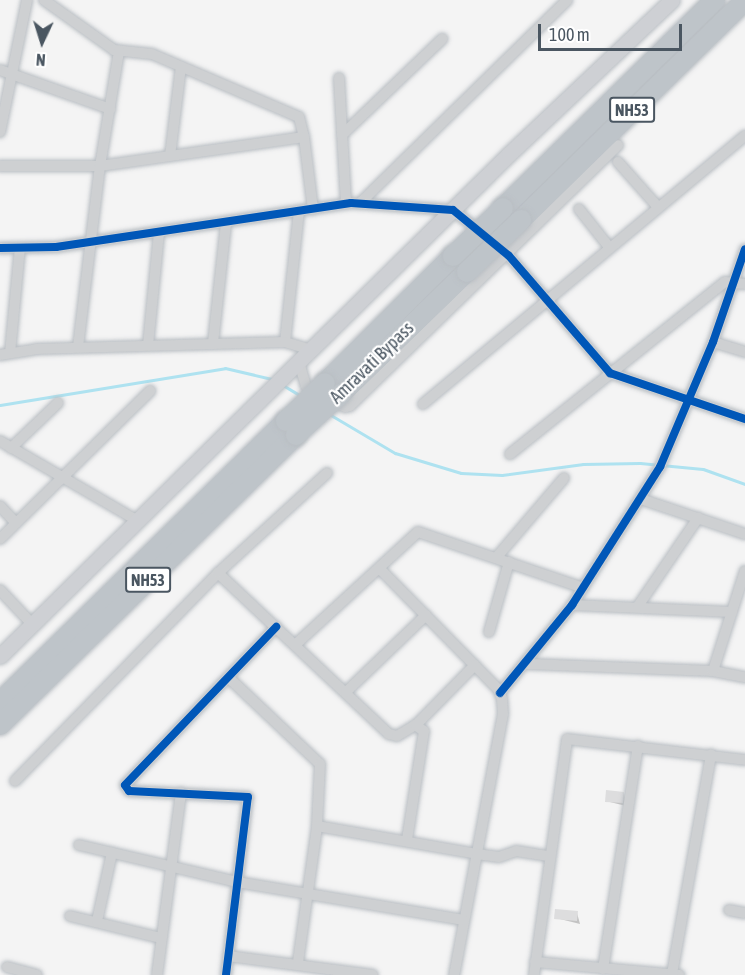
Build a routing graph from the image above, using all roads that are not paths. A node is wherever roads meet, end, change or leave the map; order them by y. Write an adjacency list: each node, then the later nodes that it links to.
1 (27, 0): 10 (street)
2 (44, 0): 8 (street)
3 (567, 0): 22 (street)
4 (672, 0): 27 (main road)
5 (715, 0): 54 (highway, Amravati Bypass / NH53, bridge)
6 (745, 1): 54 (highway, Amravati Bypass / NH53, bridge)
7 (442, 39): 14 (street)
8 (119, 51): 9 (street); 12 (street)
9 (182, 67): 16 (street); 18 (street)
10 (5, 71): 12 (street); 13 (street)
11 (339, 78): 14 (street)
12 (110, 109): 21 (street)
13 (0, 132)
14 (342, 135): 23 (street)
15 (745, 136): 24 (street)
16 (304, 137): 18 (street); 25 (street)
17 (618, 145): 36 (street)
18 (170, 156): 21 (street)
19 (618, 162): 24 (street)
20 (0, 166): 21 (street)
21 (100, 166): 31 (street)
22 (360, 203): 23 (street); 27 (street)
23 (346, 204): 25 (street)
24 (657, 206): 32 (street)
25 (313, 209): 28 (street)
26 (579, 209): 32 (street)
27 (453, 210): 36 (street); 44 (main road)
28 (299, 211): 29 (street); 39 (street)
29 (226, 223): 30 (street); 41 (street)
30 (159, 233): 31 (street); 42 (street)
31 (90, 242): 34 (street); 43 (street)
32 (609, 247): 38 (street)
33 (0, 248): 34 (street)
34 (20, 248): 46 (street)
35 (745, 249): 37 (street)
36 (509, 256): 38 (street); 47 (street)
37 (740, 282): 40 (street); 48 (street)
38 (547, 299): 48 (street); 52 (street)
39 (285, 342): 41 (street); 44 (street)
40 (713, 342): 45 (street); 50 (street)
41 (213, 344): 42 (street)
42 (148, 345): 43 (street)
43 (78, 347): 46 (street)
44 (310, 350): 47 (main road)
45 (745, 352)
46 (5, 354)
47 (299, 362): 64 (main road)
48 (610, 373): 50 (street); 57 (street)
49 (150, 391): 59 (street)
50 (690, 401): 53 (street); 61 (street)
51 (58, 402): 56 (street)
52 (423, 404)
53 (745, 419)
54 (291, 428): 73 (highway, Amravati Bypass / NH53)
55 (0, 441): 56 (street)
56 (11, 448): 59 (street)
57 (510, 454)
58 (327, 473): 72 (street)
59 (64, 477): 64 (street); 65 (street)
60 (564, 478): 68 (street)
61 (641, 499): 63 (street); 74 (street)
62 (0, 506): 65 (street)
63 (698, 518): 66 (street); 77 (street)
64 (138, 520): 80 (main road)
65 (16, 523): 67 (street)
66 (745, 534)
67 (0, 539)
68 (495, 558): 69 (street); 70 (street)
69 (509, 562): 74 (street); 82 (street)
70 (379, 567): 79 (street); 83 (street)
71 (745, 571): 78 (street)
72 (218, 573): 81 (street); 98 (street)
73 (139, 578): 92 (highway, Amravati Bypass / NH53); 93 (highway, Amravati Bypass / NH53)
74 (583, 588): 76 (street)
75 (0, 590): 80 (street)
76 (572, 605): 77 (street); 85 (street)
77 (638, 606): 78 (street)
78 (732, 612): 87 (street)
79 (426, 615): 86 (street); 90 (street)
80 (32, 624): 84 (main road)
81 (276, 627): 83 (street); 89 (street)
82 (489, 632)
83 (295, 645): 90 (street)
84 (0, 656)
85 (528, 664): 87 (street); 91 (street)
86 (475, 665): 91 (street); 94 (street)
87 (713, 671): 88 (street)
88 (745, 677)
89 (229, 678): 99 (street); 100 (street)
90 (346, 692): 94 (street)
91 (500, 693): 104 (street)
92 (0, 702)
93 (0, 725)
94 (416, 725): 101 (street)
95 (638, 746): 96 (street); 105 (street); 119 (street)
96 (711, 754): 97 (street); 126 (street)
97 (745, 760)
98 (15, 781)
99 (181, 793): 106 (street); 107 (street)
100 (317, 826): 101 (street); 108 (street)
101 (407, 840): 104 (street)
102 (79, 845): 103 (street)
103 (112, 853): 106 (street); 113 (street)
104 (477, 854): 105 (street); 112 (street)
105 (549, 856): 117 (street)
106 (170, 868): 107 (street); 114 (street)
107 (237, 882): 108 (street); 115 (street)
108 (307, 895): 112 (street); 116 (street)
109 (729, 910): 110 (street)
110 (745, 913)
111 (70, 916): 113 (street)
112 (464, 920): 124 (street)
113 (97, 921): 114 (street)
114 (161, 938): 121 (street)
115 (228, 956): 116 (street); 122 (street)
116 (298, 962): 123 (street)
117 (536, 962): 119 (street); 125 (street)
118 (7, 967): 120 (street)
119 (603, 969): 126 (street)
120 (38, 975)
121 (157, 975)
122 (226, 975)
123 (373, 975)
124 (454, 975)
125 (534, 975)
126 (676, 975)

